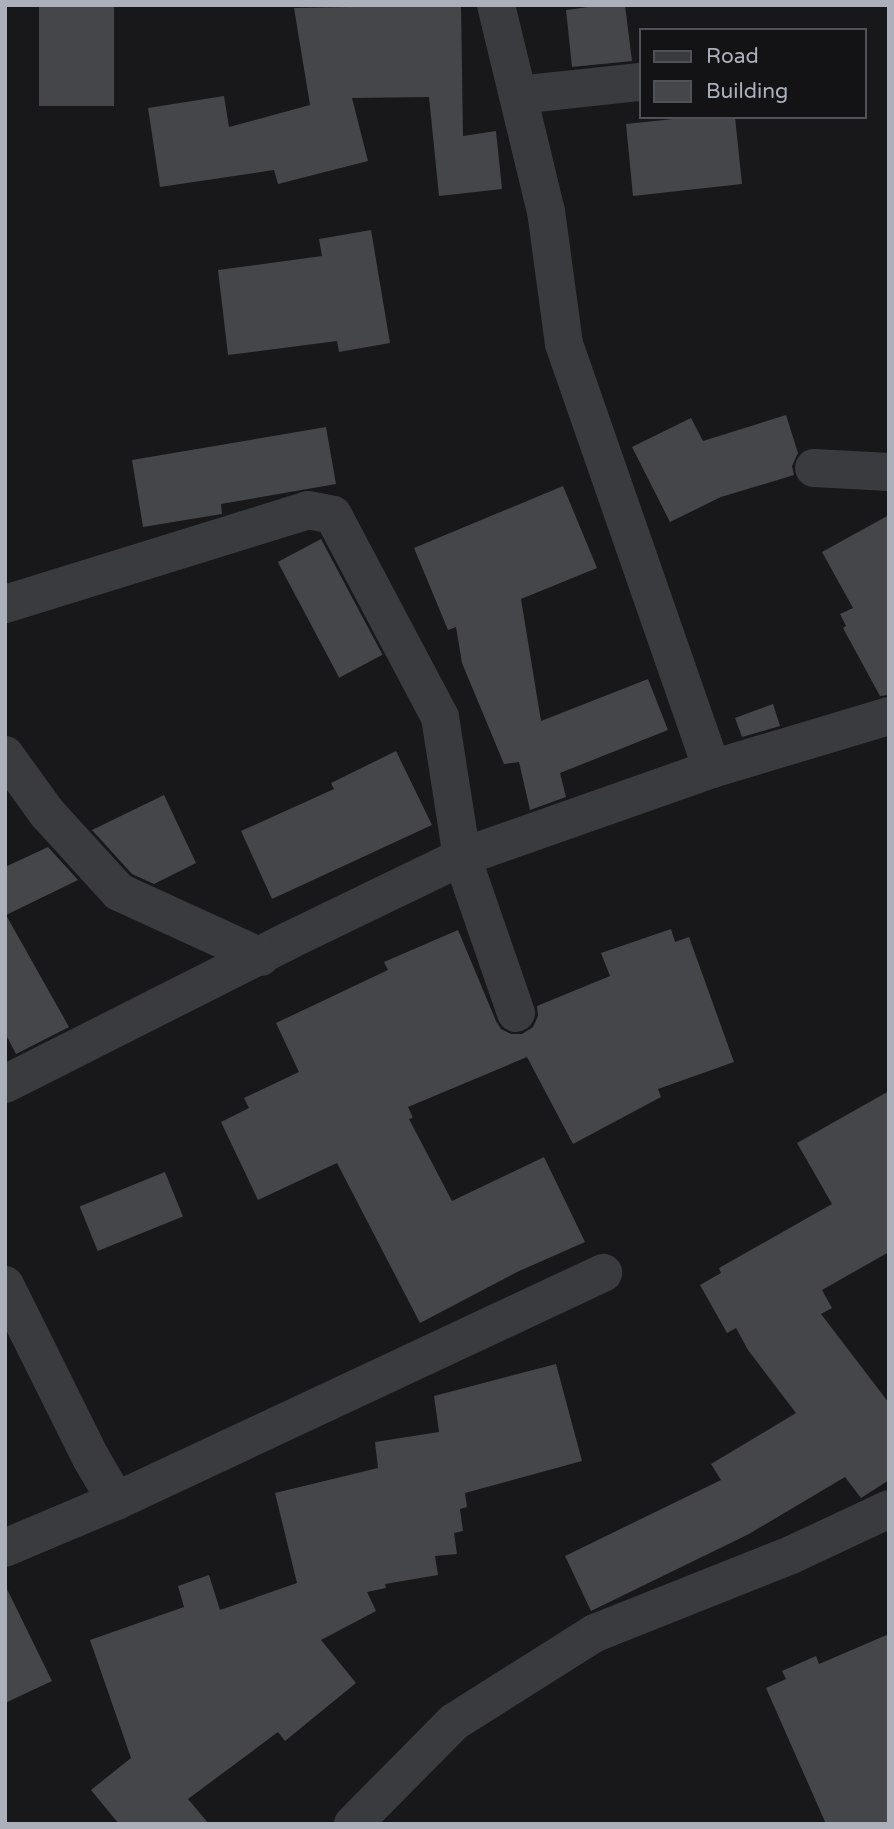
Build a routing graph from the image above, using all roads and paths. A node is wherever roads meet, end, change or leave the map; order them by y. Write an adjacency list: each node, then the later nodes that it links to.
1 (496, 5): 3 (street)
2 (638, 82): 3 (street)
3 (519, 95): 9 (street)
4 (814, 468): 5 (street)
5 (889, 472)
6 (5, 604): 10 (street)
7 (889, 716): 9 (street)
8 (5, 755): 11 (street)
9 (712, 769): 10 (street)
10 (462, 857): 11 (street); 12 (street)
11 (261, 957): 13 (street)
12 (516, 1013)
13 (5, 1084)
14 (603, 1273): 16 (street)
15 (5, 1285): 16 (street)
16 (116, 1502): 18 (street)
17 (889, 1509): 19 (street)
18 (5, 1548)
19 (353, 1824)

